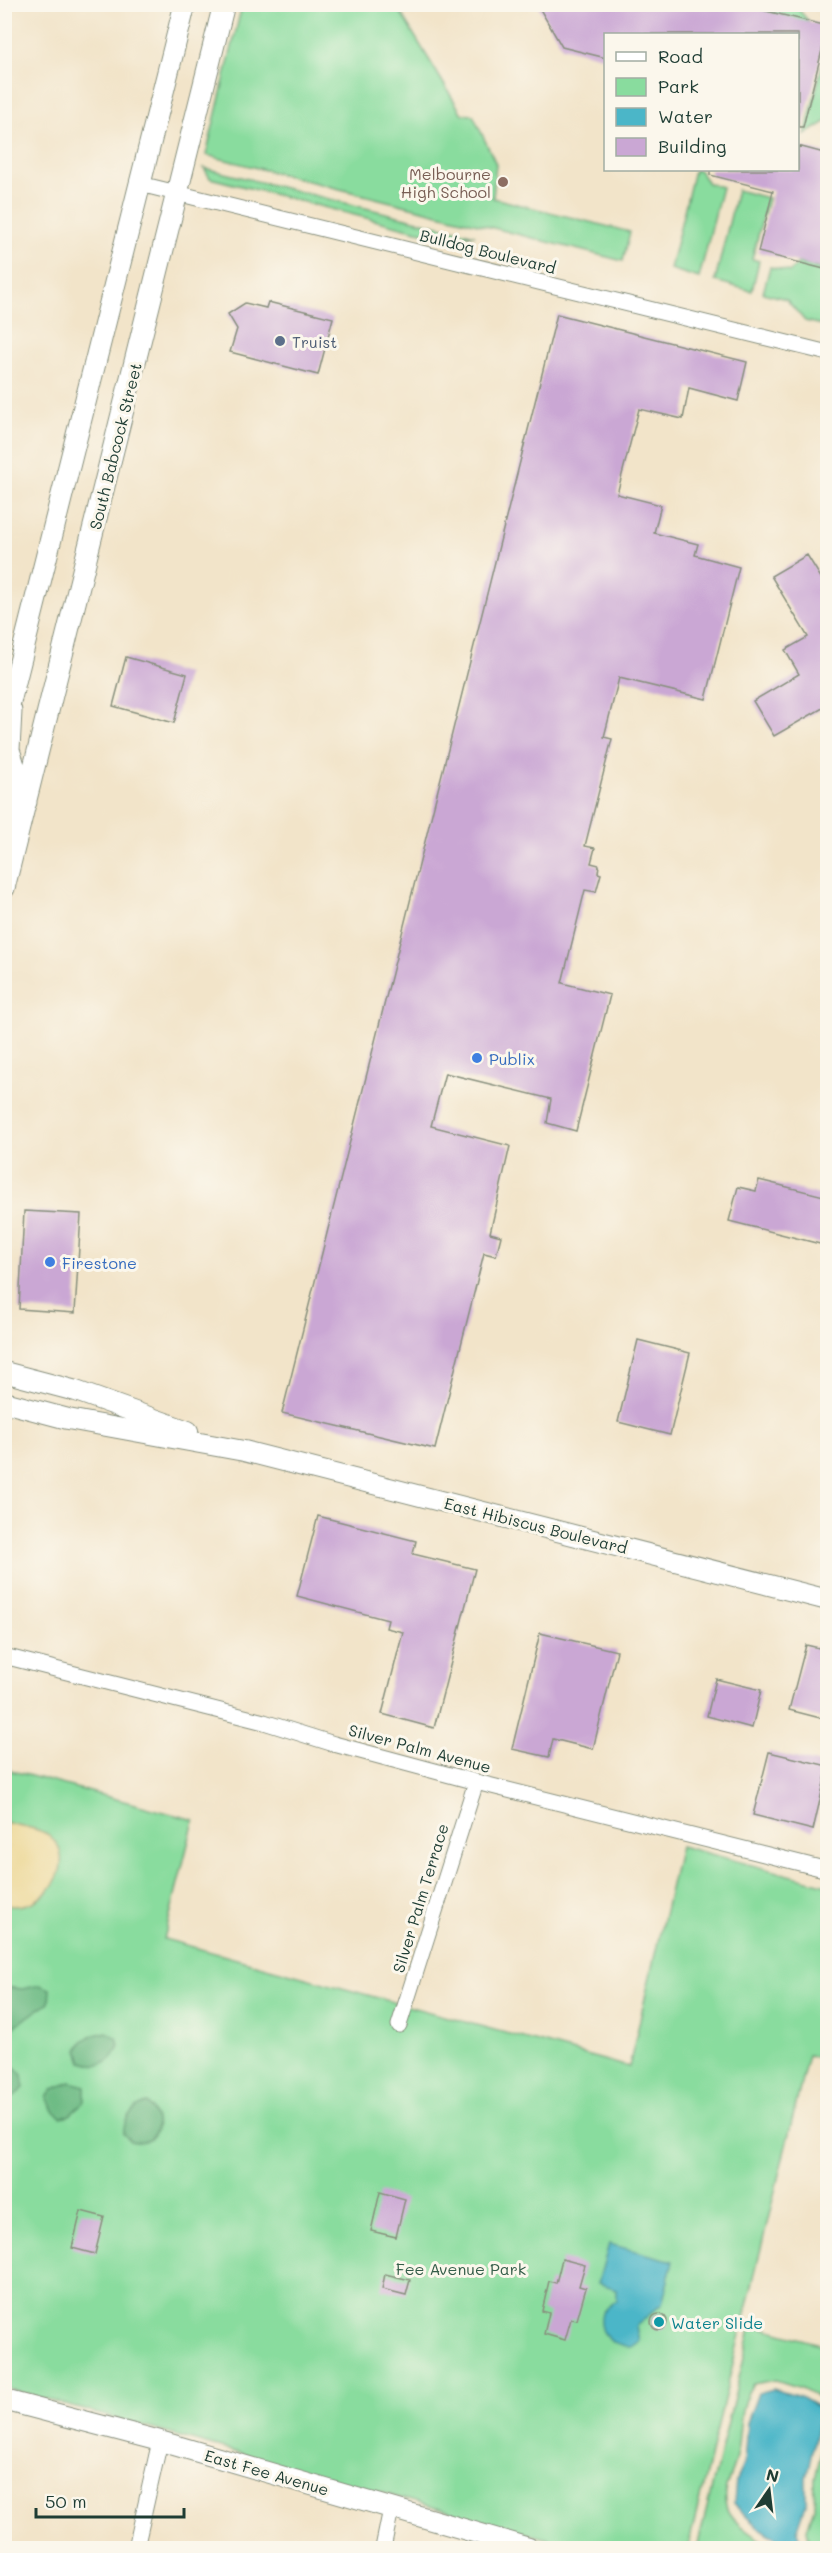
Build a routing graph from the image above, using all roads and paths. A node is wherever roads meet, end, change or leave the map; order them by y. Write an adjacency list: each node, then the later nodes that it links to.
1 (185, 4): 3 (main road)
2 (224, 4): 4 (main road, South Babcock Street)
3 (140, 183): 4 (street, Bulldog Boulevard); 6 (main road)
4 (178, 194): 5 (street, Bulldog Boulevard); 9 (main road, South Babcock Street)
5 (828, 353)
6 (12, 696): 7 (main road); 9 (main road)
7 (4, 726)
8 (4, 792): 10 (main road)
9 (26, 802): 10 (main road, South Babcock Street)
10 (14, 852): 11 (main road, South Babcock Street)
11 (4, 888)
12 (4, 1372): 14 (street, East Hibiscus Boulevard)
13 (4, 1402): 14 (street, East Hibiscus Boulevard)
14 (244, 1451): 15 (street, East Hibiscus Boulevard)
15 (828, 1600)
16 (4, 1656): 17 (street, Silver Palm Avenue)
17 (476, 1782): 18 (street, Silver Palm Avenue); 19 (street, Silver Palm Terrace)
18 (828, 1870)
19 (399, 2025)
20 (4, 2400): 21 (street, East Fee Avenue)
21 (160, 2441): 22 (street, East Fee Avenue); 23 (street)
22 (392, 2509): 24 (street); 25 (street, East Fee Avenue)
23 (136, 2548)
24 (383, 2548)
25 (529, 2548)

